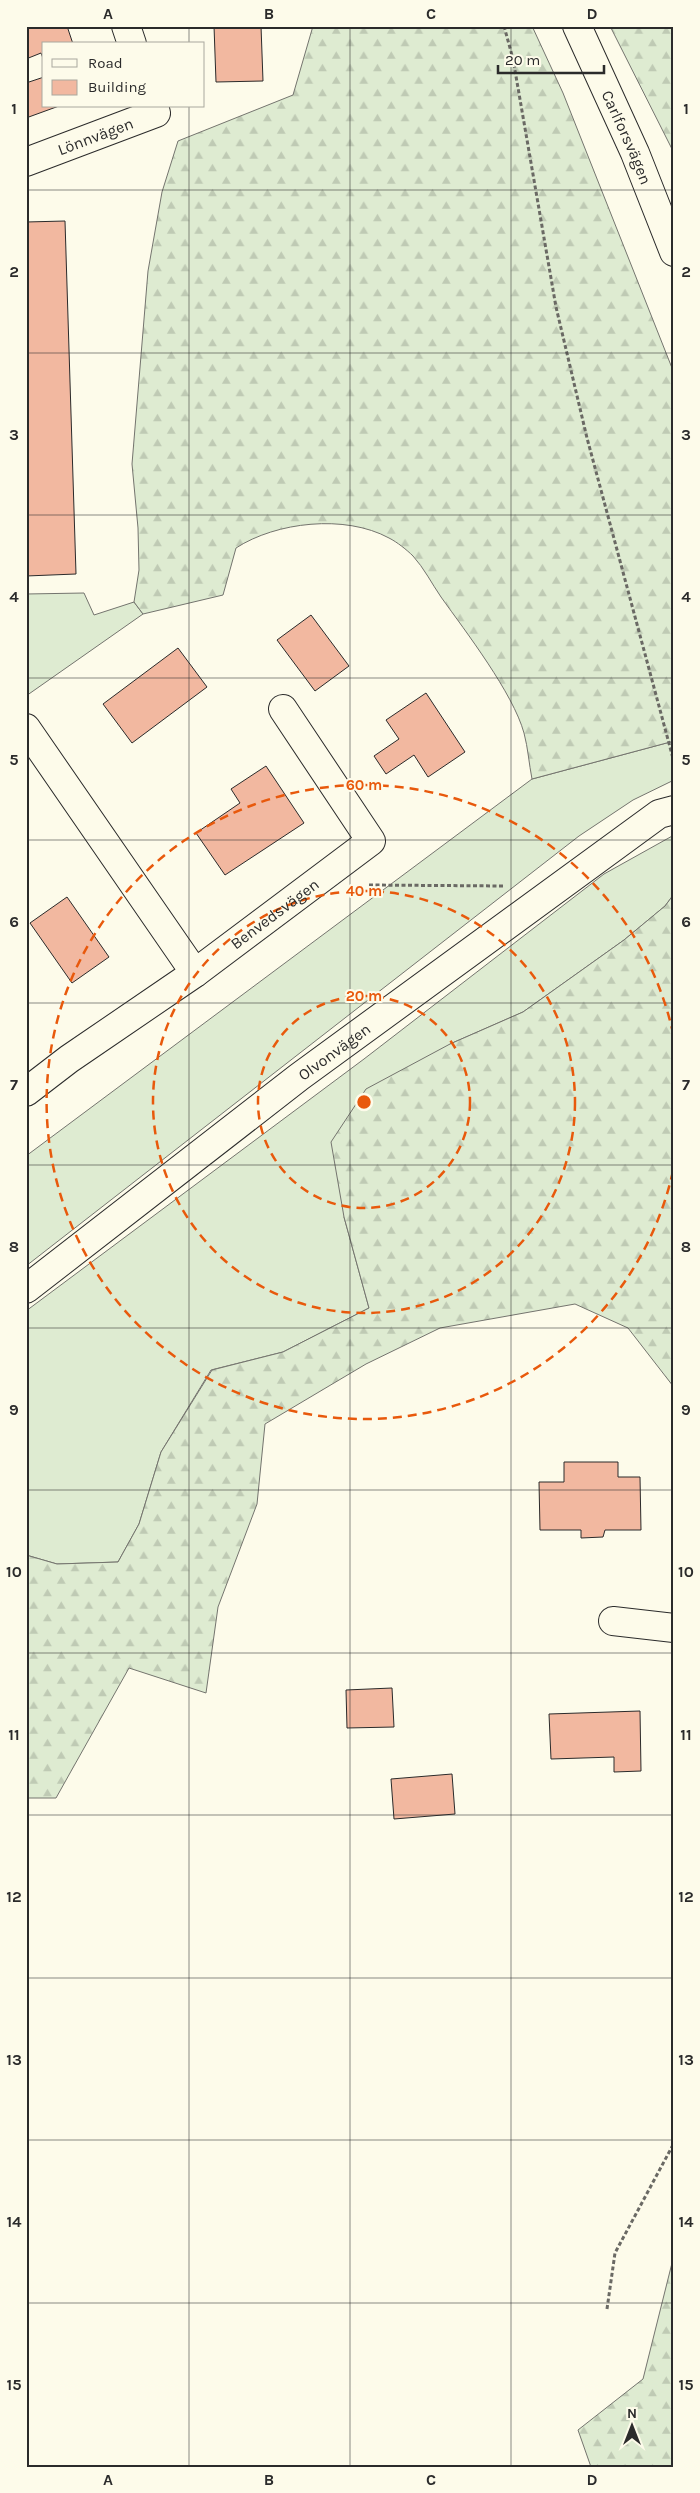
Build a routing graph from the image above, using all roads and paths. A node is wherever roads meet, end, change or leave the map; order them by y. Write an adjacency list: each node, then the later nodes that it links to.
1 (126, 26): 4 (street)
2 (504, 26): 10 (path)
3 (577, 26): 7 (street, Carlforsvägen)
4 (131, 42)
5 (155, 108): 6 (street, Lönnvägen)
6 (26, 162)
7 (674, 252)
8 (283, 709): 12 (street, Benvedsvägen)
9 (26, 728): 14 (street)
10 (674, 762)
11 (674, 810): 13 (street, Olvonvägen)
12 (334, 870): 13 (path); 14 (street, Benvedsvägen)
13 (540, 901): 16 (street, Olvonvägen)
14 (196, 973): 15 (street, Benvedsvägen)
15 (26, 1092)
16 (26, 1289)
17 (612, 1621): 18 (street)
18 (674, 1628)
19 (674, 2143): 20 (path)
20 (606, 2309)

